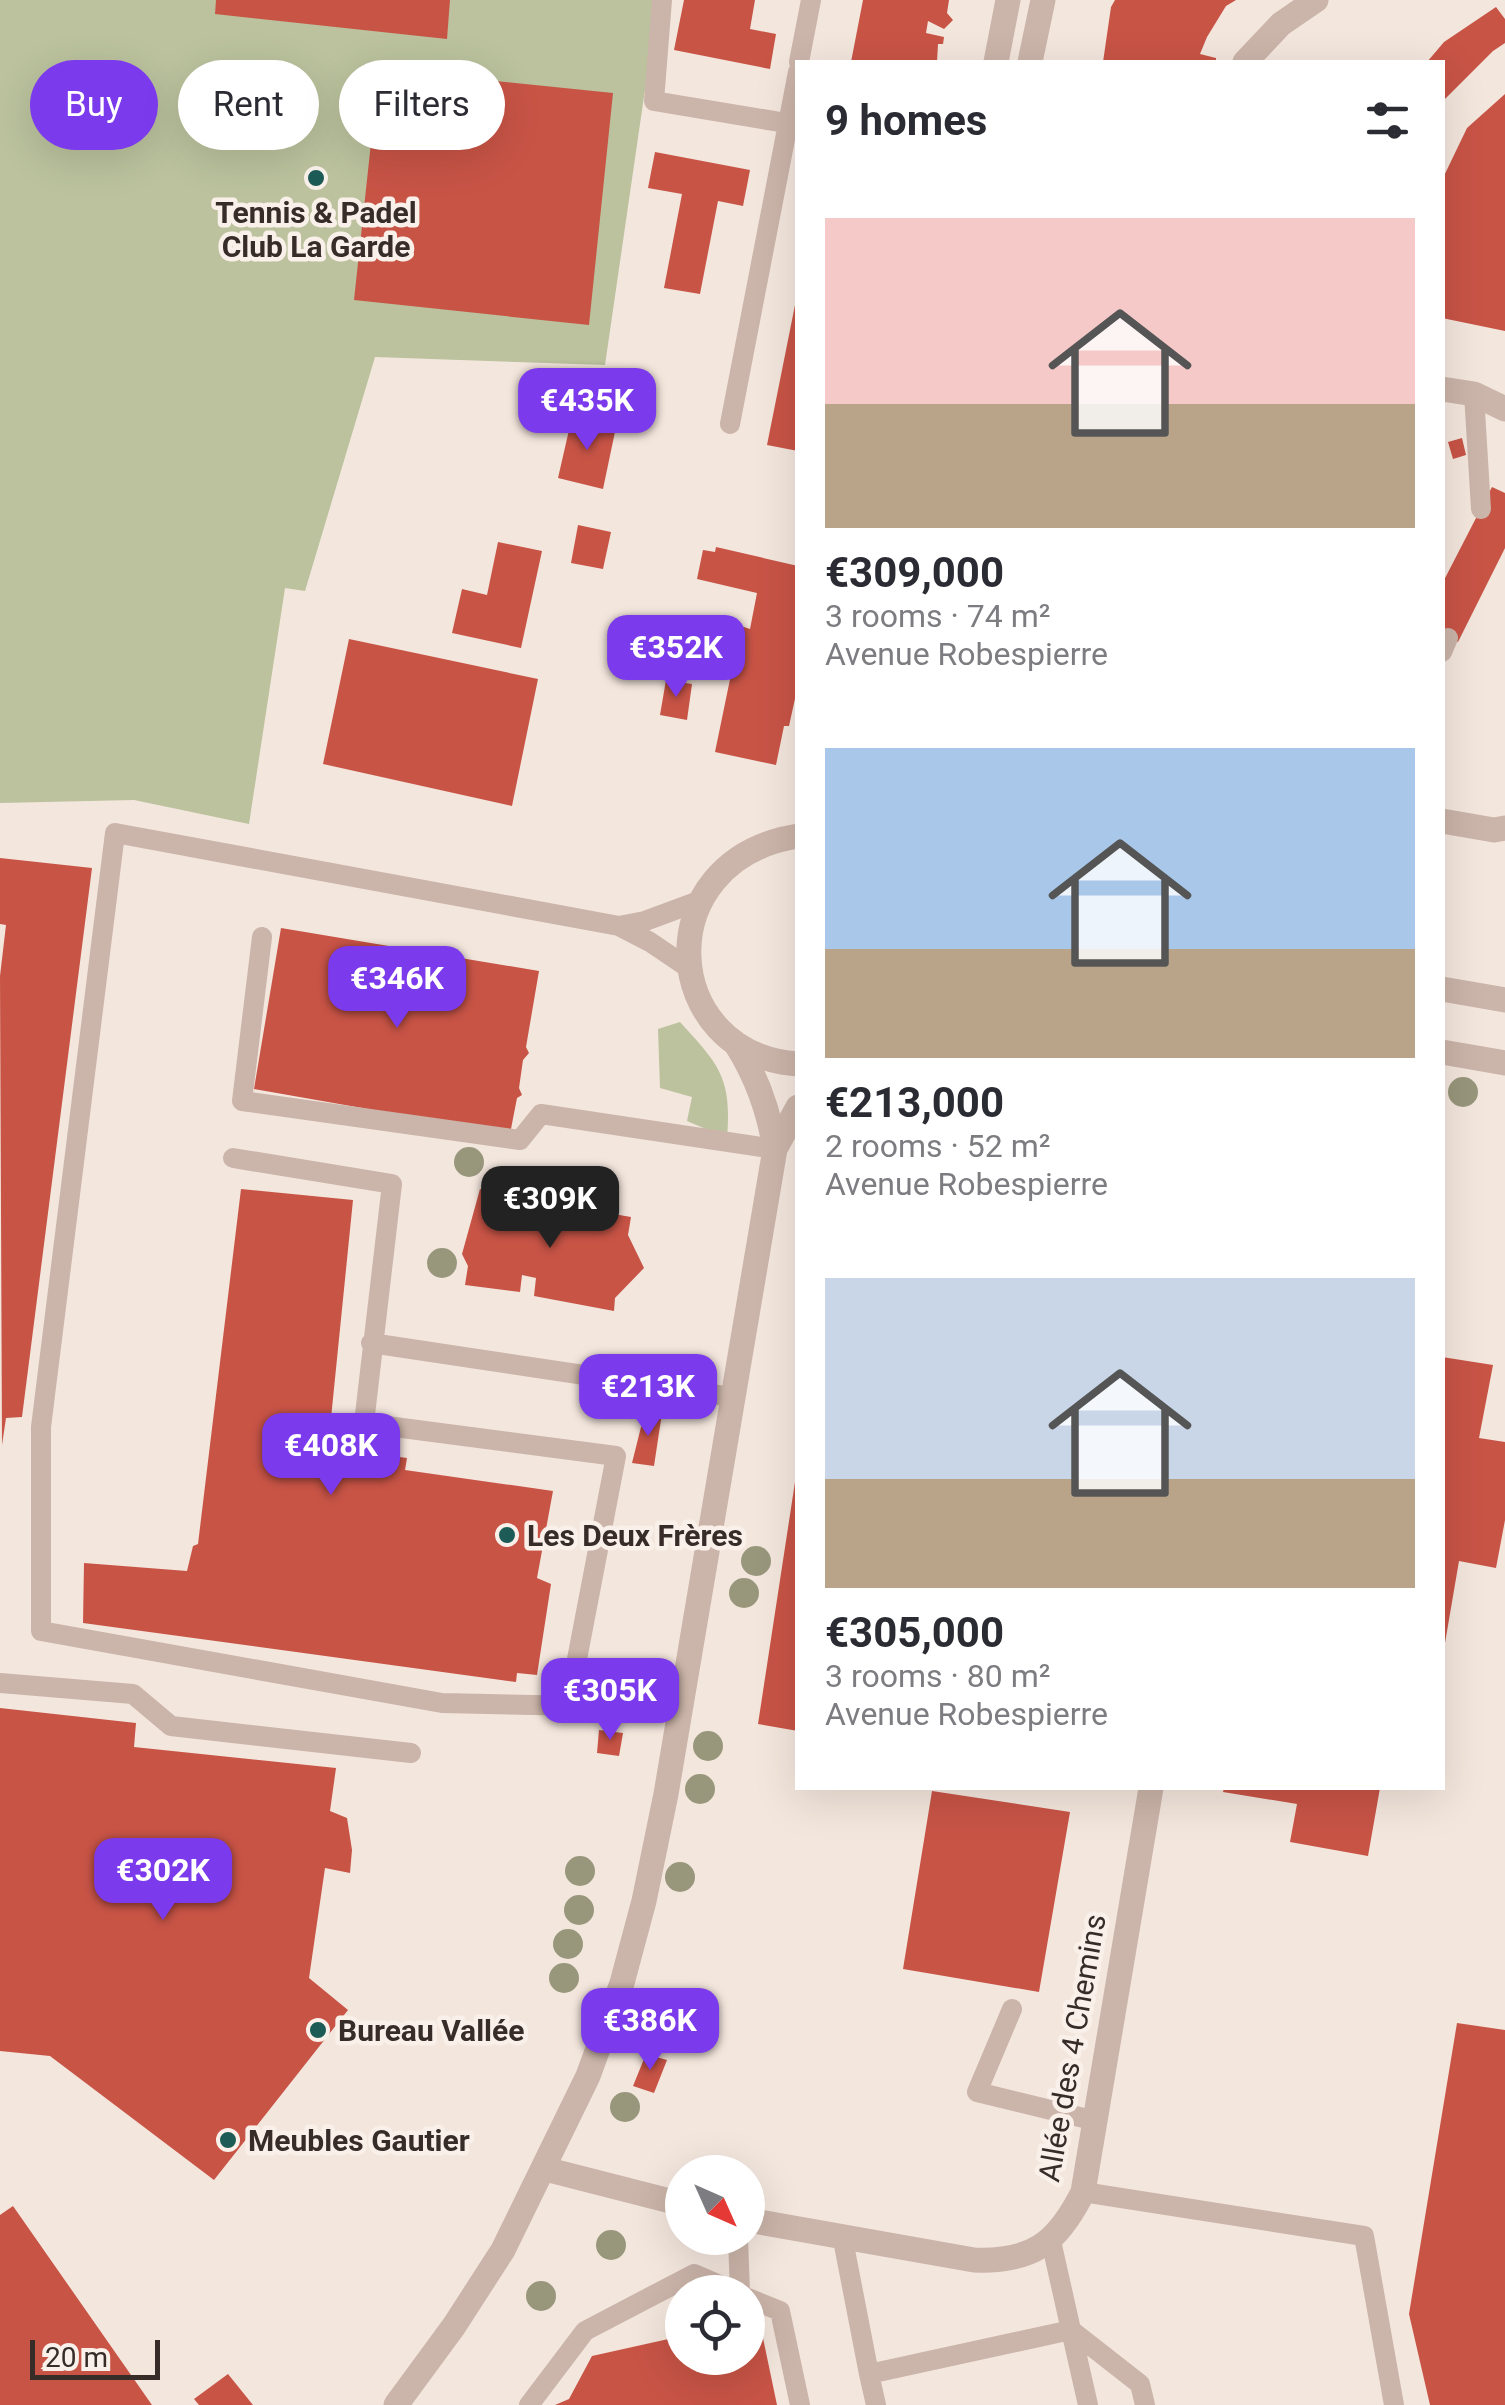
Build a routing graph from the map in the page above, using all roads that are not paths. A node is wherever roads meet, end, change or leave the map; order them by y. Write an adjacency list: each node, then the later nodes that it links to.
1 (662, 0): 11 (lane)
2 (811, 0): 6 (lane)
3 (1008, 0): 7 (street)
4 (1043, 0): 8 (street)
5 (1316, 0): 9 (street)
6 (799, 60)
7 (996, 60)
8 (1030, 60)
9 (1247, 60)
10 (795, 98): 11 (lane)
11 (792, 124): 15 (lane)
12 (1445, 389): 13 (street)
13 (1474, 394): 14 (street); 16 (lane)
14 (1505, 410)
15 (730, 424)
16 (1481, 509)
17 (1445, 822): 18 (street)
18 (1505, 828)
19 (795, 836): 20 (street)
20 (699, 901): 21 (lane); 23 (street)
21 (619, 926): 23 (lane); 36 (lane)
22 (262, 937): 31 (lane)
23 (690, 970): 26 (street)
24 (1445, 990): 25 (street)
25 (1505, 1000)
26 (736, 1044): 28 (street); 31 (street)
27 (1445, 1053): 29 (street)
28 (795, 1063)
29 (1505, 1063)
30 (795, 1112): 31 (street)
31 (775, 1149): 34 (street)
32 (233, 1158): 33 (lane)
33 (371, 1343): 34 (lane); 36 (lane)
34 (731, 1397): 37 (street)
35 (0, 1683): 38 (lane)
36 (568, 1706): 37 (lane)
37 (681, 1708): 42 (street)
38 (411, 1753)
39 (1151, 1790): 41 (street, Allée des 4 Chemins)
40 (1012, 2009): 41 (lane)
41 (1096, 2121): 43 (street, Allée des 4 Chemins)
42 (544, 2169): 44 (street); 52 (street)
43 (1083, 2192): 47 (street, Allée des 4 Chemins); 58 (lane)
44 (665, 2200)
45 (765, 2224): 46 (street)
46 (843, 2240): 47 (street); 51 (lane)
47 (1051, 2241): 50 (lane)
48 (665, 2289): 53 (lane)
49 (765, 2305): 54 (lane)
50 (1070, 2330): 51 (lane); 56 (lane); 57 (lane)
51 (869, 2374): 55 (lane)
52 (396, 2405)
53 (529, 2405)
54 (800, 2405)
55 (876, 2405)
56 (1088, 2405)
57 (1145, 2405)
58 (1394, 2405)

